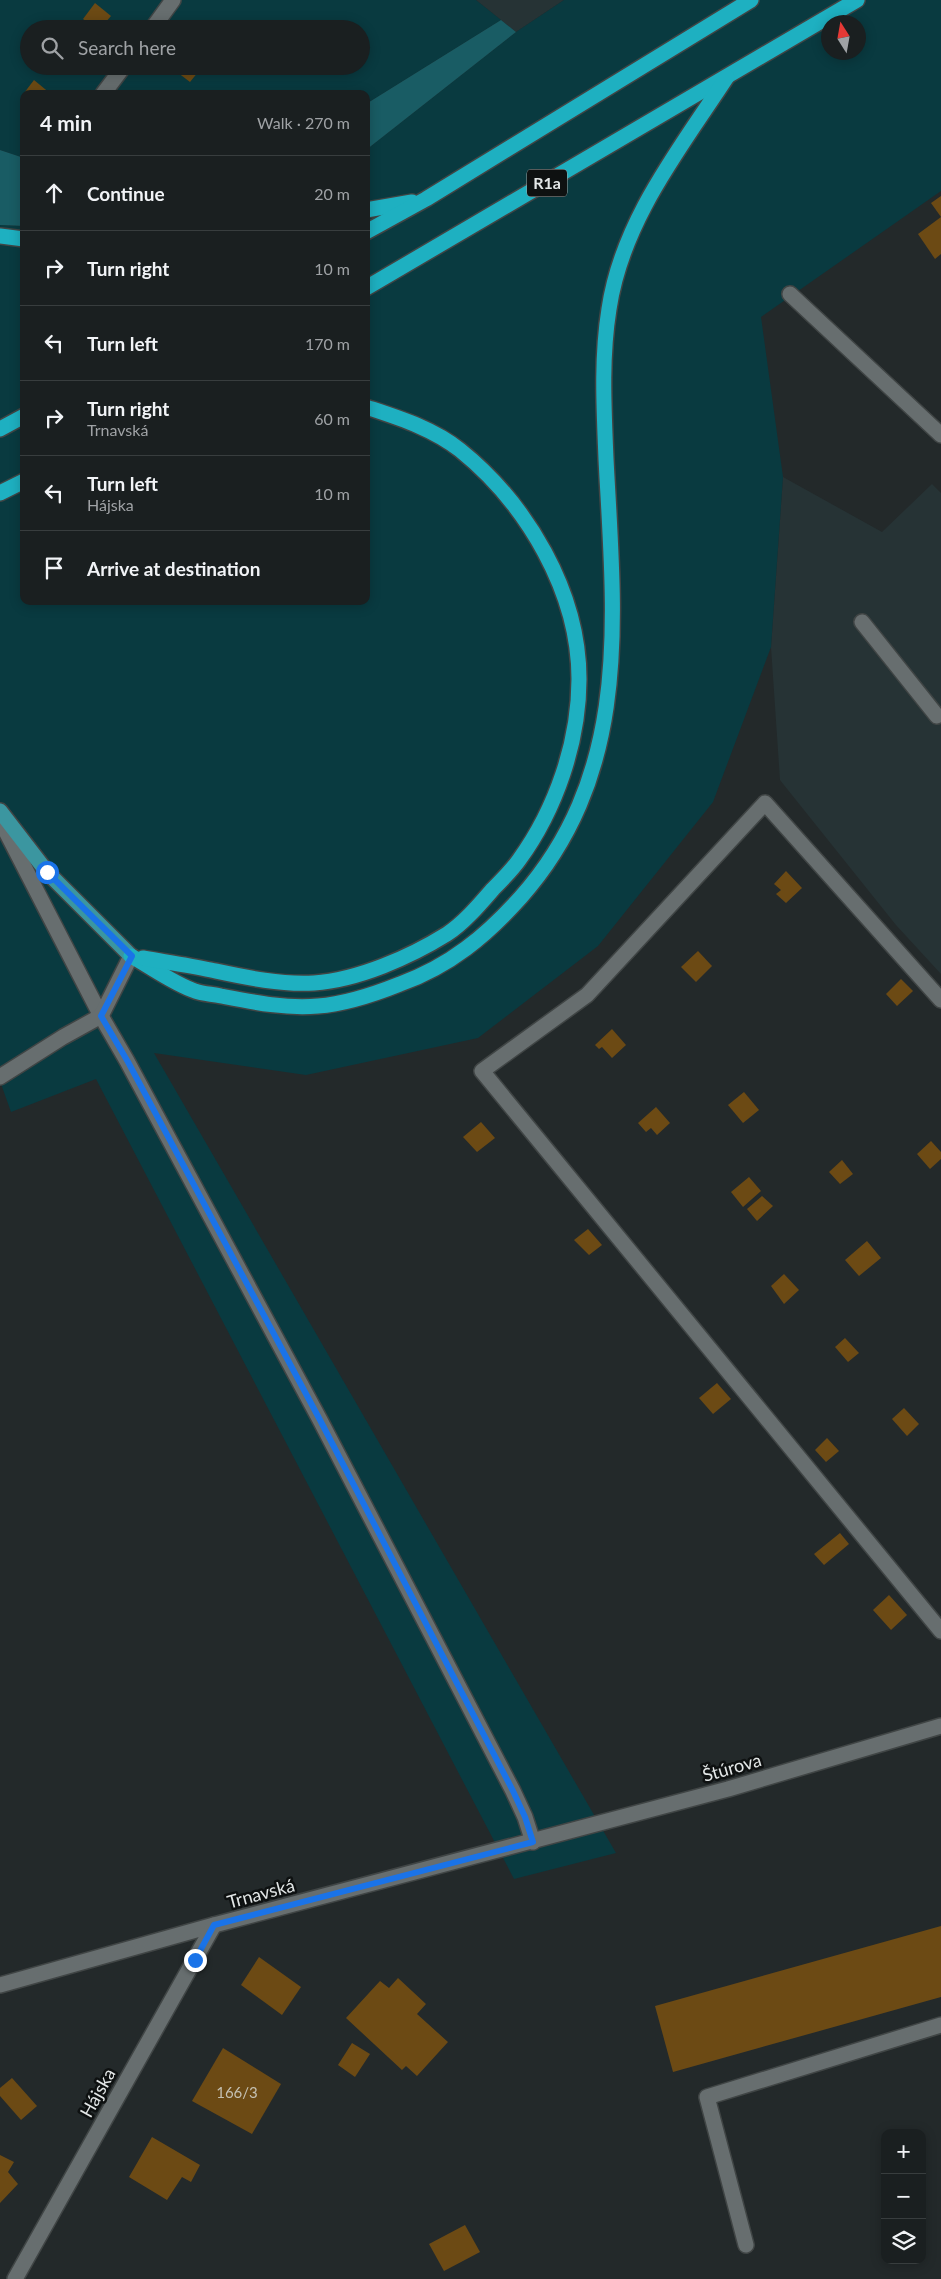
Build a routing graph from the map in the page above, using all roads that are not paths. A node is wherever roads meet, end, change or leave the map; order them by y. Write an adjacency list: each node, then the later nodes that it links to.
1 (173, 0): 4 (street)
2 (751, 0): 8 (highway)
3 (858, 0): 6 (highway, R1a)
4 (159, 20)
5 (117, 75): 7 (street)
6 (727, 78): 13 (highway, R1a); 25 (highway)
7 (106, 90)
8 (426, 200): 9 (highway); 10 (highway)
9 (370, 209)
10 (370, 230)
11 (0, 236): 12 (highway)
12 (20, 238)
13 (370, 286)
14 (790, 294): 18 (street)
15 (370, 408): 25 (highway)
16 (20, 418): 17 (highway)
17 (0, 429)
18 (941, 435)
19 (20, 483): 20 (highway)
20 (0, 493)
21 (862, 622): 22 (street)
22 (940, 716)
23 (0, 811): 25 (main road)
24 (0, 820): 27 (street)
25 (132, 956): 27 (street)
26 (941, 1000): 29 (street)
27 (101, 1016): 28 (street); 31 (street)
28 (0, 1077)
29 (941, 1631)
30 (941, 1726): 31 (street, Štúrova)
31 (533, 1842): 32 (street, Trnavská)
32 (214, 1925): 33 (street, Trnavská); 36 (street, Hájska)
33 (0, 1985)
34 (941, 2025): 35 (street)
35 (746, 2245)
36 (15, 2279)

